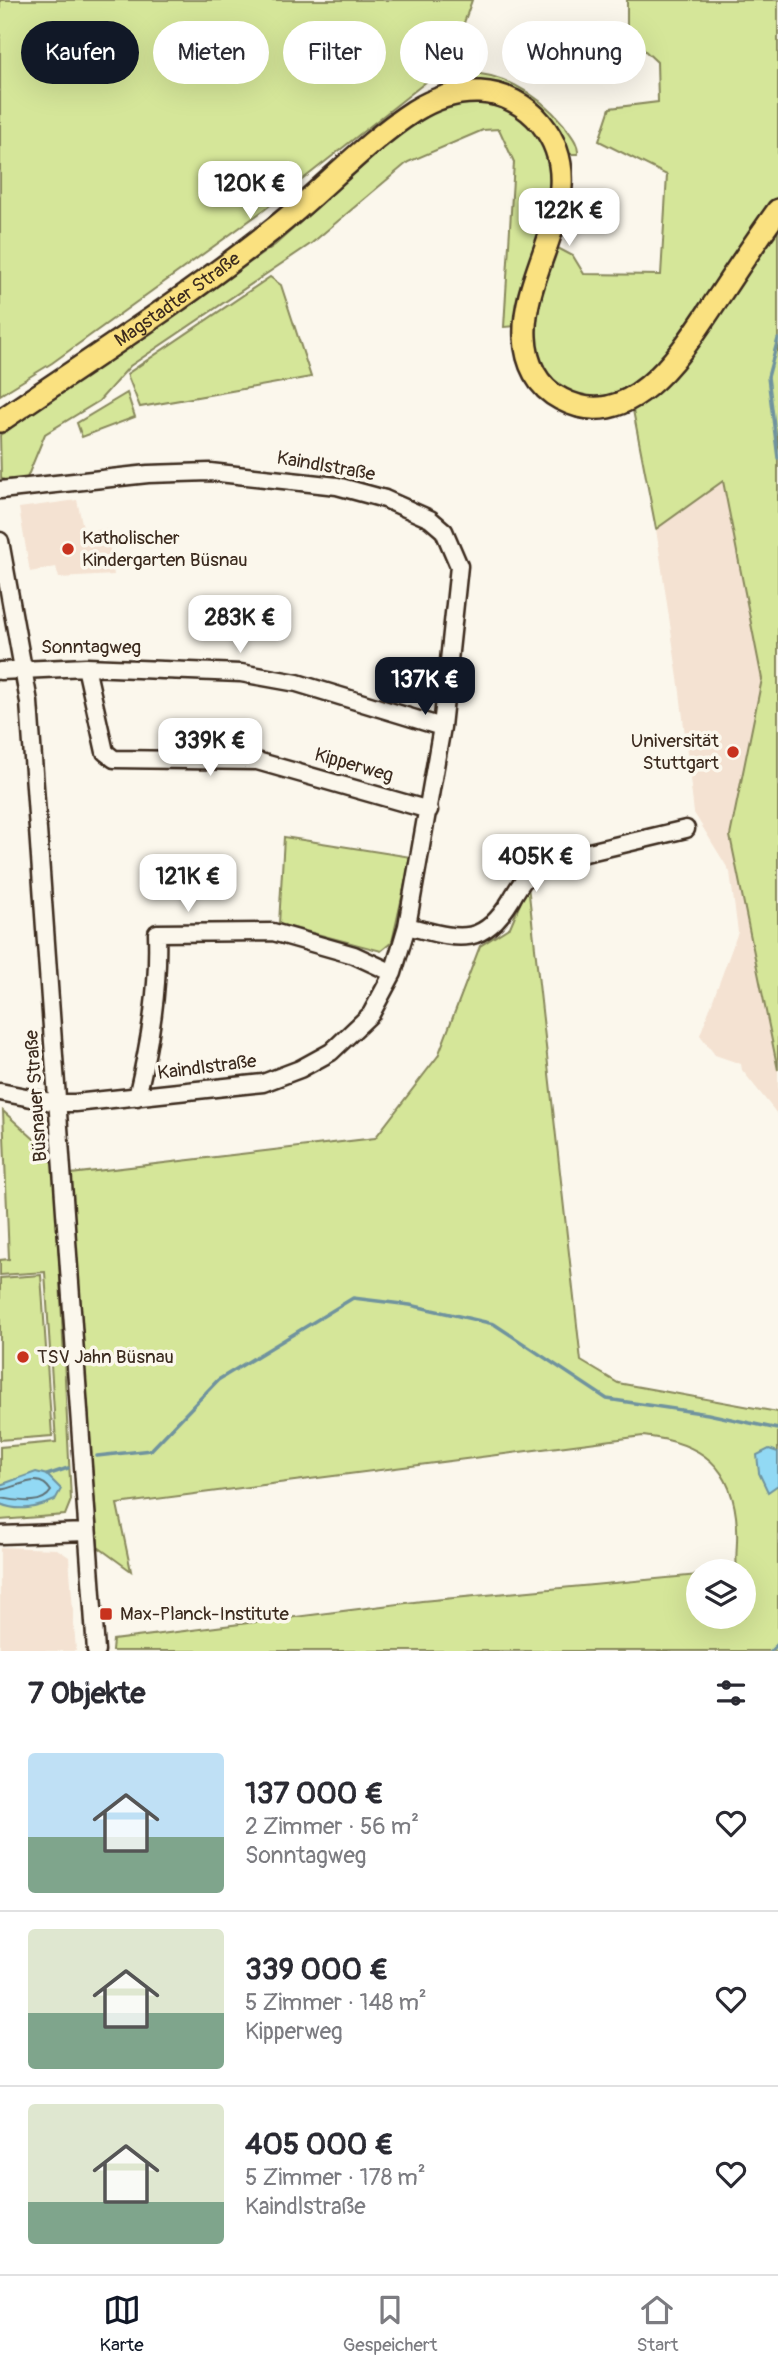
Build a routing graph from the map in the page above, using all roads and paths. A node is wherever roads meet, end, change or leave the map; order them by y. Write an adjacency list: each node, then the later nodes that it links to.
1 (778, 211): 2 (main road, Magstadter Straße)
2 (0, 421)
3 (0, 490): 8 (street, Kaindlstraße)
4 (0, 541): 6 (street, Büsnauer Straße)
5 (86, 667): 6 (street, Sonntagweg); 8 (street, Sonntagweg); 9 (street, Kipperweg)
6 (25, 668): 7 (street, Sonntagweg); 15 (street, Büsnauer Straße)
7 (0, 671)
8 (442, 727): 9 (street, Kaindlstraße)
9 (429, 810): 11 (street, Kaindlstraße)
10 (686, 829): 11 (street)
11 (407, 926): 12 (street, Kaindlstraße)
12 (393, 973): 14 (street, Kaindlstraße); 14 (street)
13 (0, 1093): 15 (street, Kaindlstraße)
14 (137, 1097): 15 (street, Kaindlstraße)
15 (57, 1103): 16 (street, Büsnauer Straße)
16 (87, 1532): 17 (street); 18 (street, Büsnauer Straße)
17 (0, 1535)
18 (96, 1651)

